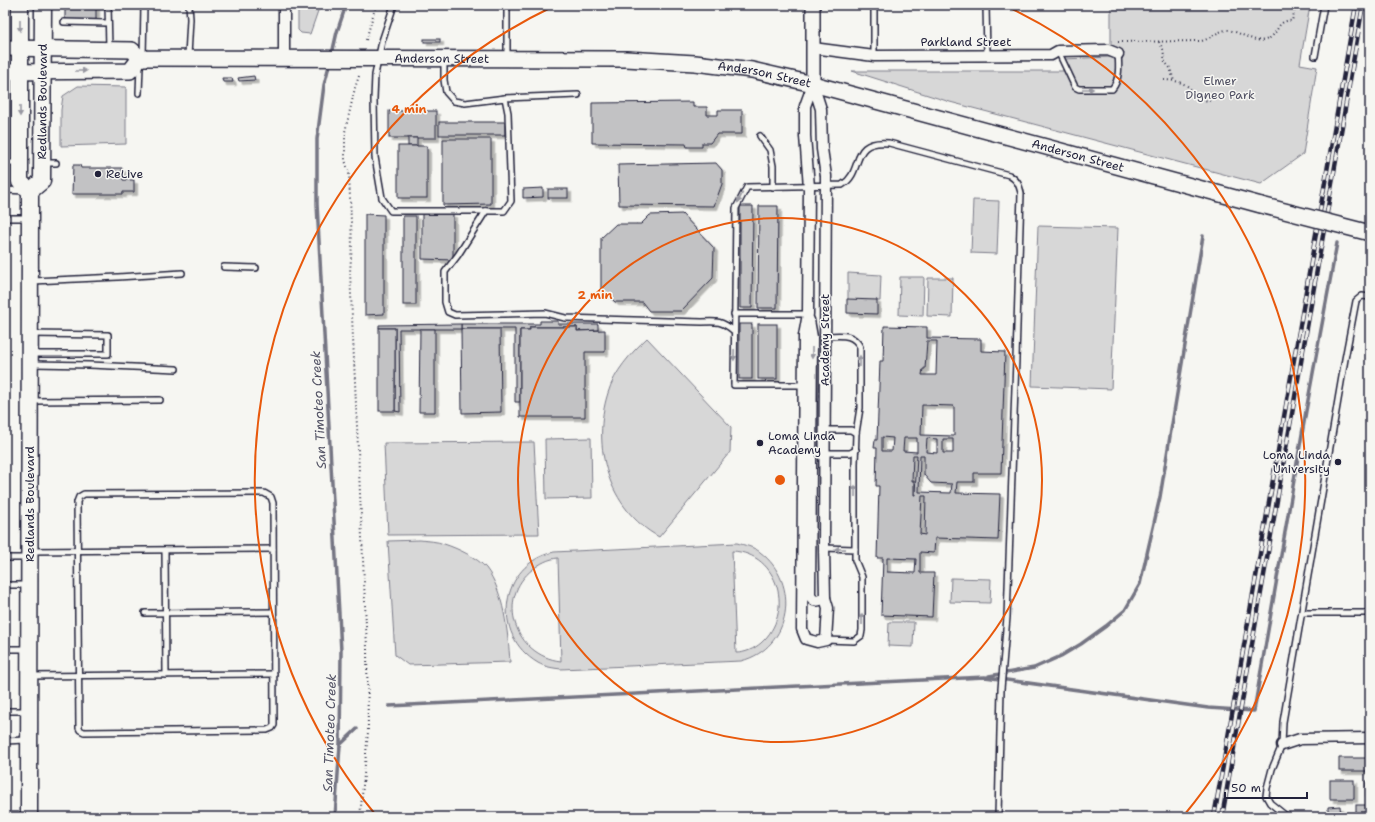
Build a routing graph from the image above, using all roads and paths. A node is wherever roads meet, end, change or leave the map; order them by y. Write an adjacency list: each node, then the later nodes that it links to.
1 (20, 5): 20 (main road, Redlands Boulevard, one-way to 20)
2 (42, 5): 21 (main road, Redlands Boulevard)
3 (108, 5): 16 (lane)
4 (144, 5): 29 (lane)
5 (189, 5): 30 (lane)
6 (284, 5): 31 (street)
7 (376, 5): 17 (path)
8 (394, 5): 33 (lane)
9 (507, 5): 34 (lane)
10 (813, 5): 22 (street, Academy Street)
11 (874, 5): 27 (lane)
12 (986, 5): 26 (lane)
13 (1296, 5): 19 (path)
14 (1324, 5): 28 (lane)
15 (64, 22): 16 (lane)
16 (108, 23): 23 (lane)
17 (366, 40)
18 (1117, 42): 19 (path)
19 (1159, 42): 39 (path)
20 (13, 48): 21 (main road, Anderson Street); 35 (main road, Redlands Boulevard)
21 (42, 48): 23 (main road, Anderson Street); 36 (main road, Redlands Boulevard)
22 (813, 48): 27 (street, Parkland Street); 40 (street, Academy Street)
23 (109, 49): 29 (main road, Anderson Street)
24 (1058, 51): 25 (street, Parkland Street); 25 (lane, one-way to 25); 26 (street, Parkland Street)
25 (1118, 54)
26 (986, 55): 27 (street, Parkland Street)
27 (874, 56)
28 (1315, 56)
29 (141, 58): 30 (main road, Anderson Street); 36 (main road, one-way to 29); 41 (lane)
30 (188, 58): 31 (main road, Anderson Street)
31 (284, 58): 33 (main road, Anderson Street)
32 (444, 58): 33 (main road, Anderson Street); 34 (main road, Anderson Street); 43 (lane)
33 (378, 59): 52 (lane)
34 (508, 59): 40 (main road, Anderson Street)
35 (13, 72): 36 (main road); 46 (main road, Redlands Boulevard, one-way to 46)
36 (42, 72): 51 (main road, Redlands Boulevard)
37 (359, 76): 104 (path)
38 (1164, 80): 39 (path)
39 (1174, 81): 44 (path)
40 (813, 84): 47 (street, Academy Street); 49 (street, Academy Street); 55 (main road, Anderson Street, bridge)
41 (139, 93)
42 (578, 95): 43 (lane)
43 (505, 98): 52 (lane)
44 (1210, 101)
45 (760, 136): 48 (lane)
46 (12, 163): 51 (main road, Redlands Boulevard)
47 (826, 186): 49 (lane); 65 (street, Academy Street); 105 (lane)
48 (773, 187): 49 (lane); 61 (lane, one-way to 61)
49 (809, 187): 62 (street, Academy Street)
50 (5, 190): 51 (lane)
51 (30, 191): 54 (main road, Redlands Boulevard)
52 (486, 211): 63 (lane)
53 (5, 218): 54 (lane)
54 (30, 218): 59 (main road, Redlands Boulevard)
55 (1370, 233)
56 (224, 267): 57 (lane)
57 (256, 268)
58 (182, 273): 59 (lane)
59 (30, 281): 64 (main road, Redlands Boulevard)
60 (1370, 298): 88 (lane)
61 (734, 314): 62 (lane); 63 (lane)
62 (808, 314): 68 (street, Academy Street); 84 (street, Academy Street, one-way to 84)
63 (734, 331): 68 (lane, one-way to 68)
64 (30, 334): 66 (main road, Redlands Boulevard); 66 (lane)
65 (825, 336): 71 (street, Academy Street); 72 (lane, one-way to 65)
66 (30, 359): 67 (lane); 70 (main road, Redlands Boulevard)
67 (176, 368)
68 (803, 385): 90 (street, Academy Street)
69 (160, 400): 70 (lane)
70 (30, 401): 80 (main road, Redlands Boulevard)
71 (824, 430): 72 (lane); 74 (street, Academy Street)
72 (856, 433): 73 (lane)
73 (856, 450): 74 (lane); 77 (lane, one-way to 73)
74 (824, 453): 75 (street, Academy Street)
75 (824, 548): 77 (lane, one-way to 75); 84 (street, Academy Street)
76 (273, 549): 78 (lane); 79 (lane); 85 (lane)
77 (855, 549): 90 (lane, one-way to 77)
78 (165, 550): 79 (lane); 87 (lane)
79 (77, 551): 80 (lane); 94 (lane)
80 (30, 554): 81 (lane); 83 (main road, Redlands Boulevard)
81 (5, 558)
82 (5, 585): 83 (lane)
83 (30, 585): 92 (main road, Redlands Boulevard)
84 (825, 598): 90 (street, Academy Street)
85 (273, 612): 87 (lane); 93 (lane)
86 (145, 613): 87 (lane)
87 (166, 613): 95 (lane)
88 (1302, 613): 89 (lane); 102 (lane)
89 (1370, 613)
90 (826, 640)
91 (5, 649): 92 (lane)
92 (29, 649): 96 (main road, Redlands Boulevard)
93 (274, 674): 94 (lane); 95 (lane)
94 (78, 675): 95 (lane); 96 (lane)
95 (166, 675)
96 (29, 676): 98 (main road, Redlands Boulevard)
97 (5, 711): 98 (lane)
98 (29, 711): 100 (main road, Redlands Boulevard)
99 (1370, 738): 102 (street)
100 (29, 740): 101 (lane); 103 (main road, Redlands Boulevard)
101 (5, 741)
102 (1282, 745): 106 (lane)
103 (29, 817)
104 (360, 817)
105 (998, 817)
106 (1290, 817)

